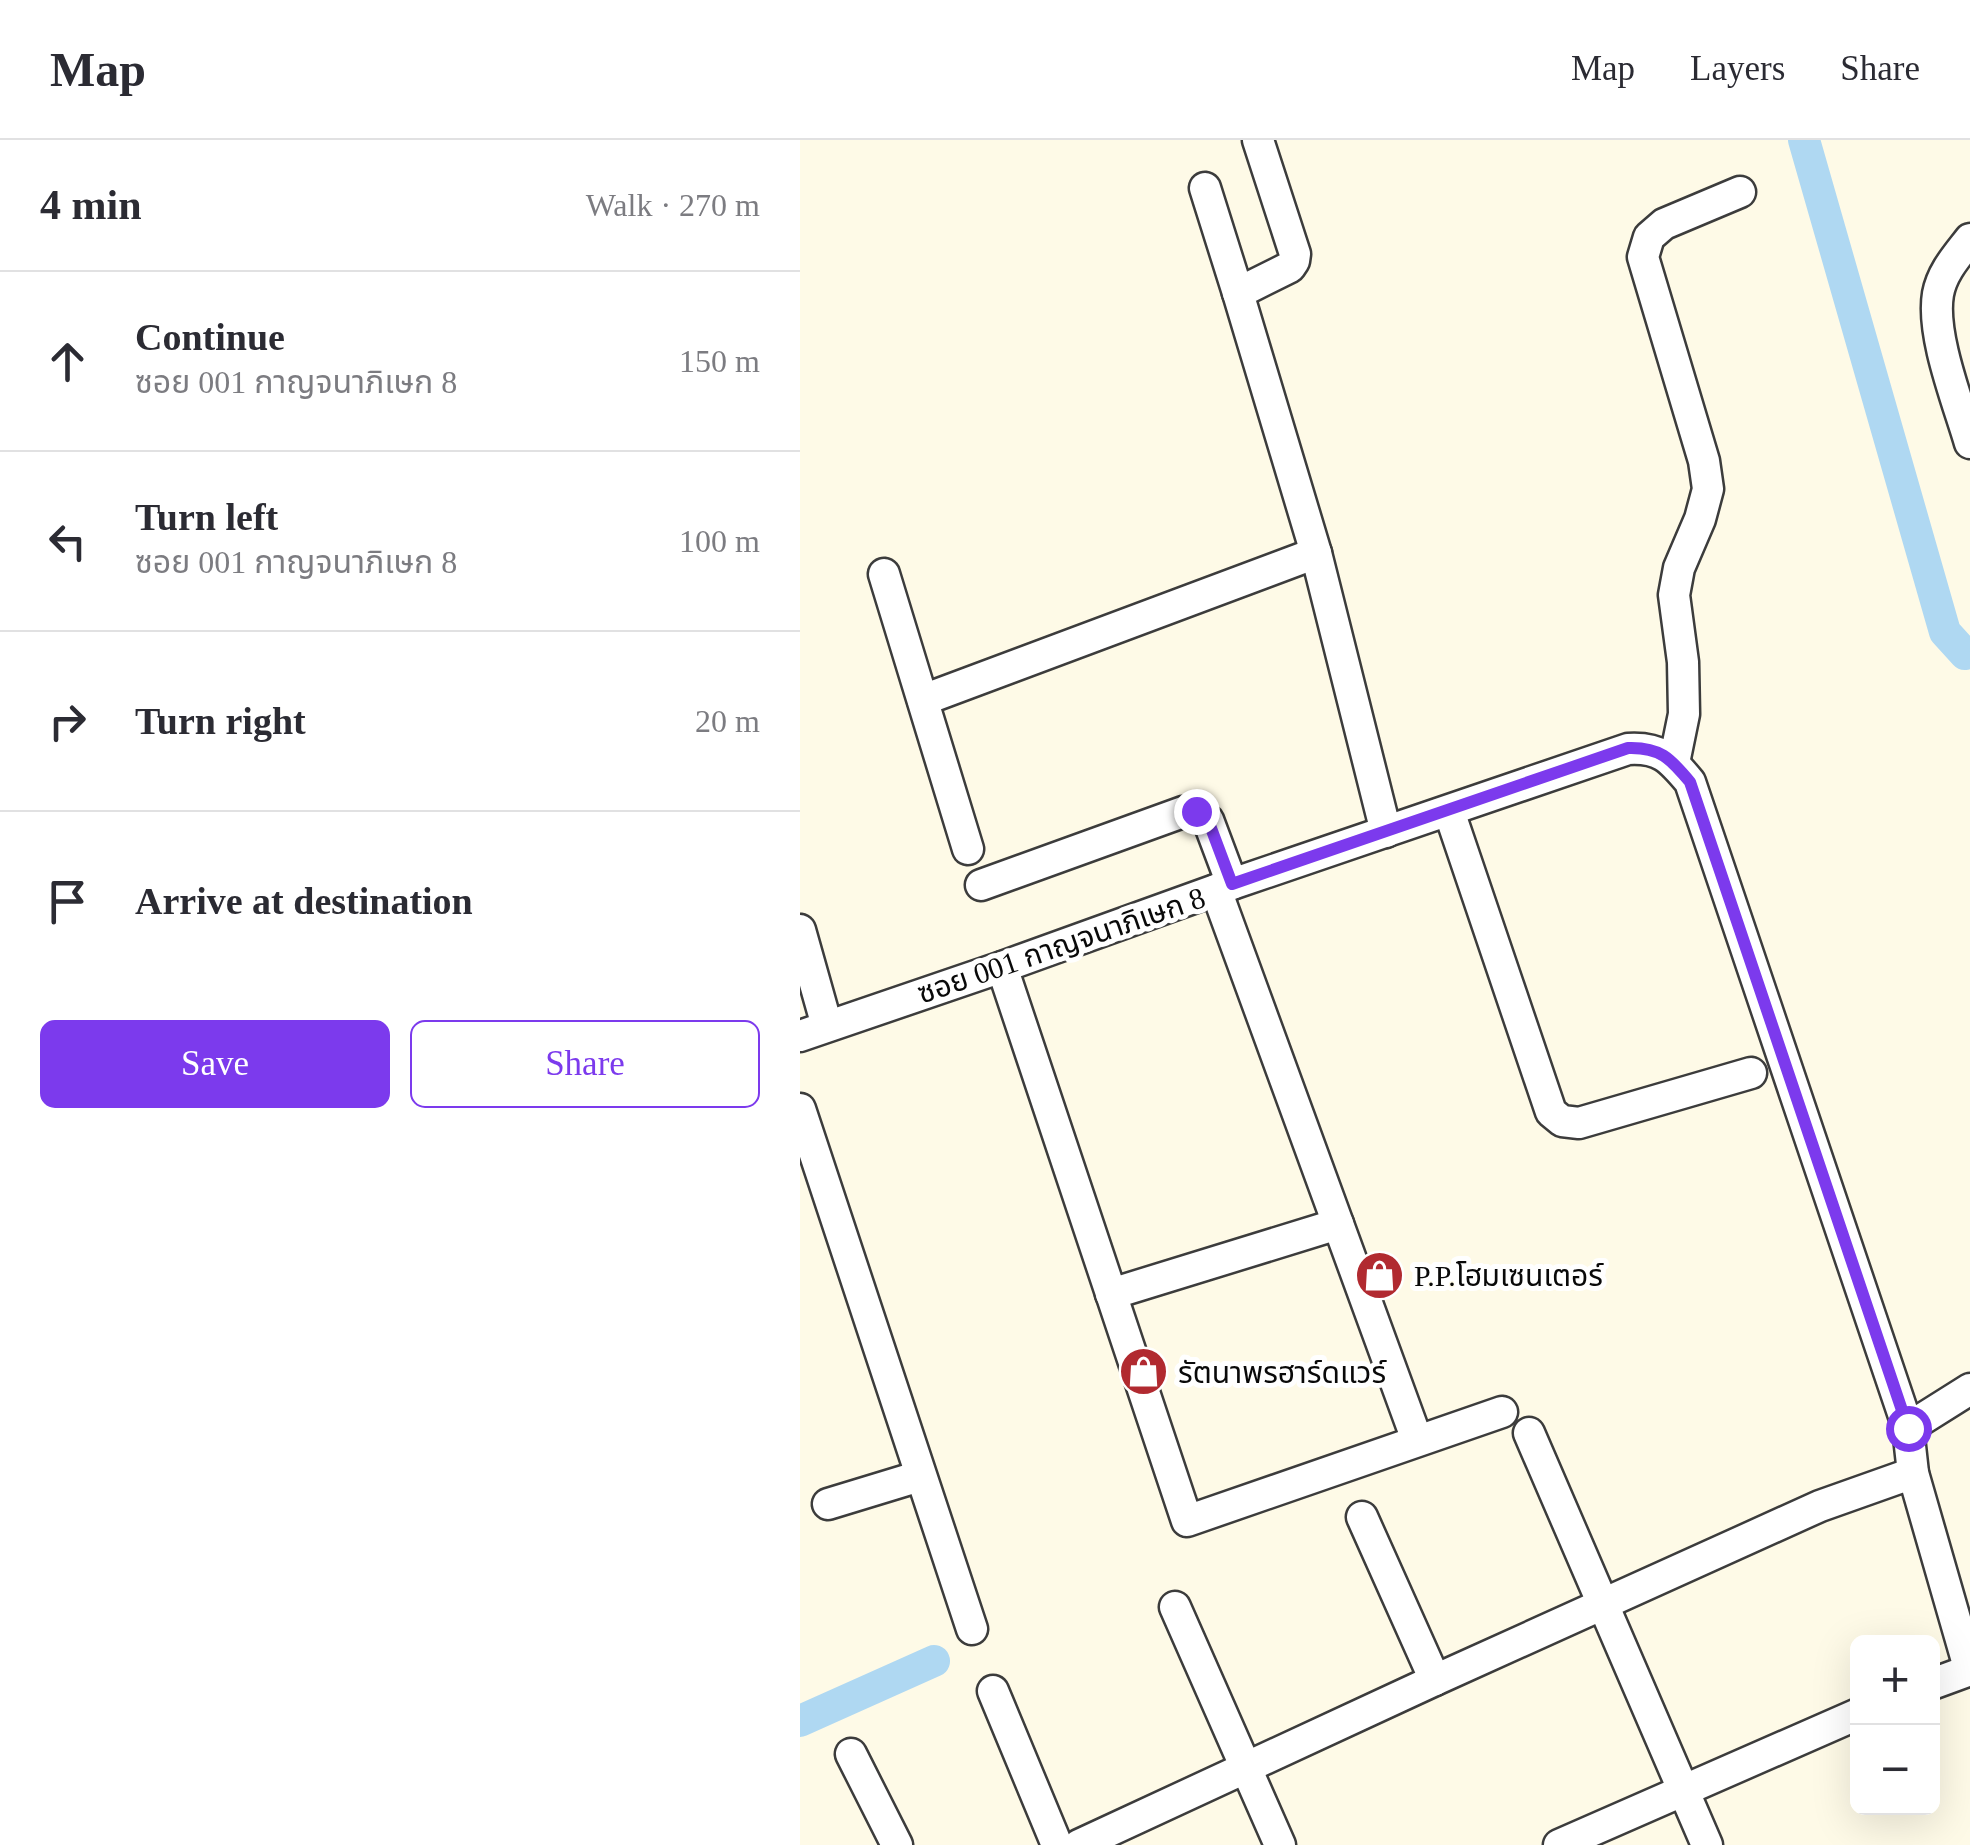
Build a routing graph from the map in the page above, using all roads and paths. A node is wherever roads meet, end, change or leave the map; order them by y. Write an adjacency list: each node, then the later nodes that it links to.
1 (1258, 140): 5 (street)
2 (1205, 188): 5 (street)
3 (1740, 192): 10 (street)
4 (1970, 240): 6 (street)
5 (1238, 293): 7 (street)
6 (1970, 442)
7 (1316, 554): 9 (street); 12 (street)
8 (884, 574): 9 (street)
9 (923, 700): 13 (street)
10 (1674, 763): 11 (street, ซอย 001 กาญจนาภิเษก 8); 25 (street)
11 (1449, 811): 12 (street, ซอย 001 กาญจนาภิเษก 8); 19 (street)
12 (1386, 832): 15 (street, ซอย 001 กาญจนาภิเษก 8)
13 (968, 848)
14 (981, 885): 15 (street)
15 (1224, 887): 17 (street, ซอย 001 กาญจนาภิเษก 8); 21 (street)
16 (800, 930): 18 (street)
17 (1002, 967): 18 (street, ซอย 001 กาญจนาภิเษก 8); 22 (street)
18 (813, 1031)
19 (1750, 1073)
20 (800, 1109): 29 (street)
21 (1338, 1224): 22 (street); 27 (street)
22 (1111, 1294): 27 (street)
23 (1970, 1389): 25 (street)
24 (1502, 1412): 27 (street)
25 (1908, 1428): 28 (street)
26 (1528, 1433): 32 (street)
27 (1418, 1440)
28 (1913, 1473): 32 (street); 35 (street)
29 (920, 1476): 30 (street); 34 (street)
30 (828, 1504)
31 (1362, 1517): 36 (street)
32 (1604, 1605): 36 (street); 42 (street)
33 (1176, 1607): 41 (street)
34 (972, 1629)
35 (1970, 1670): 37 (street)
36 (1435, 1680): 41 (street)
37 (1940, 1681)
38 (993, 1691): 44 (street)
39 (1850, 1717): 42 (street)
40 (851, 1754): 43 (street)
41 (1246, 1768): 45 (street); 46 (street)
42 (1684, 1790): 47 (street); 48 (street)
43 (897, 1845)
44 (1058, 1845)
45 (1079, 1845)
46 (1280, 1845)
47 (1559, 1845)
48 (1707, 1845)

